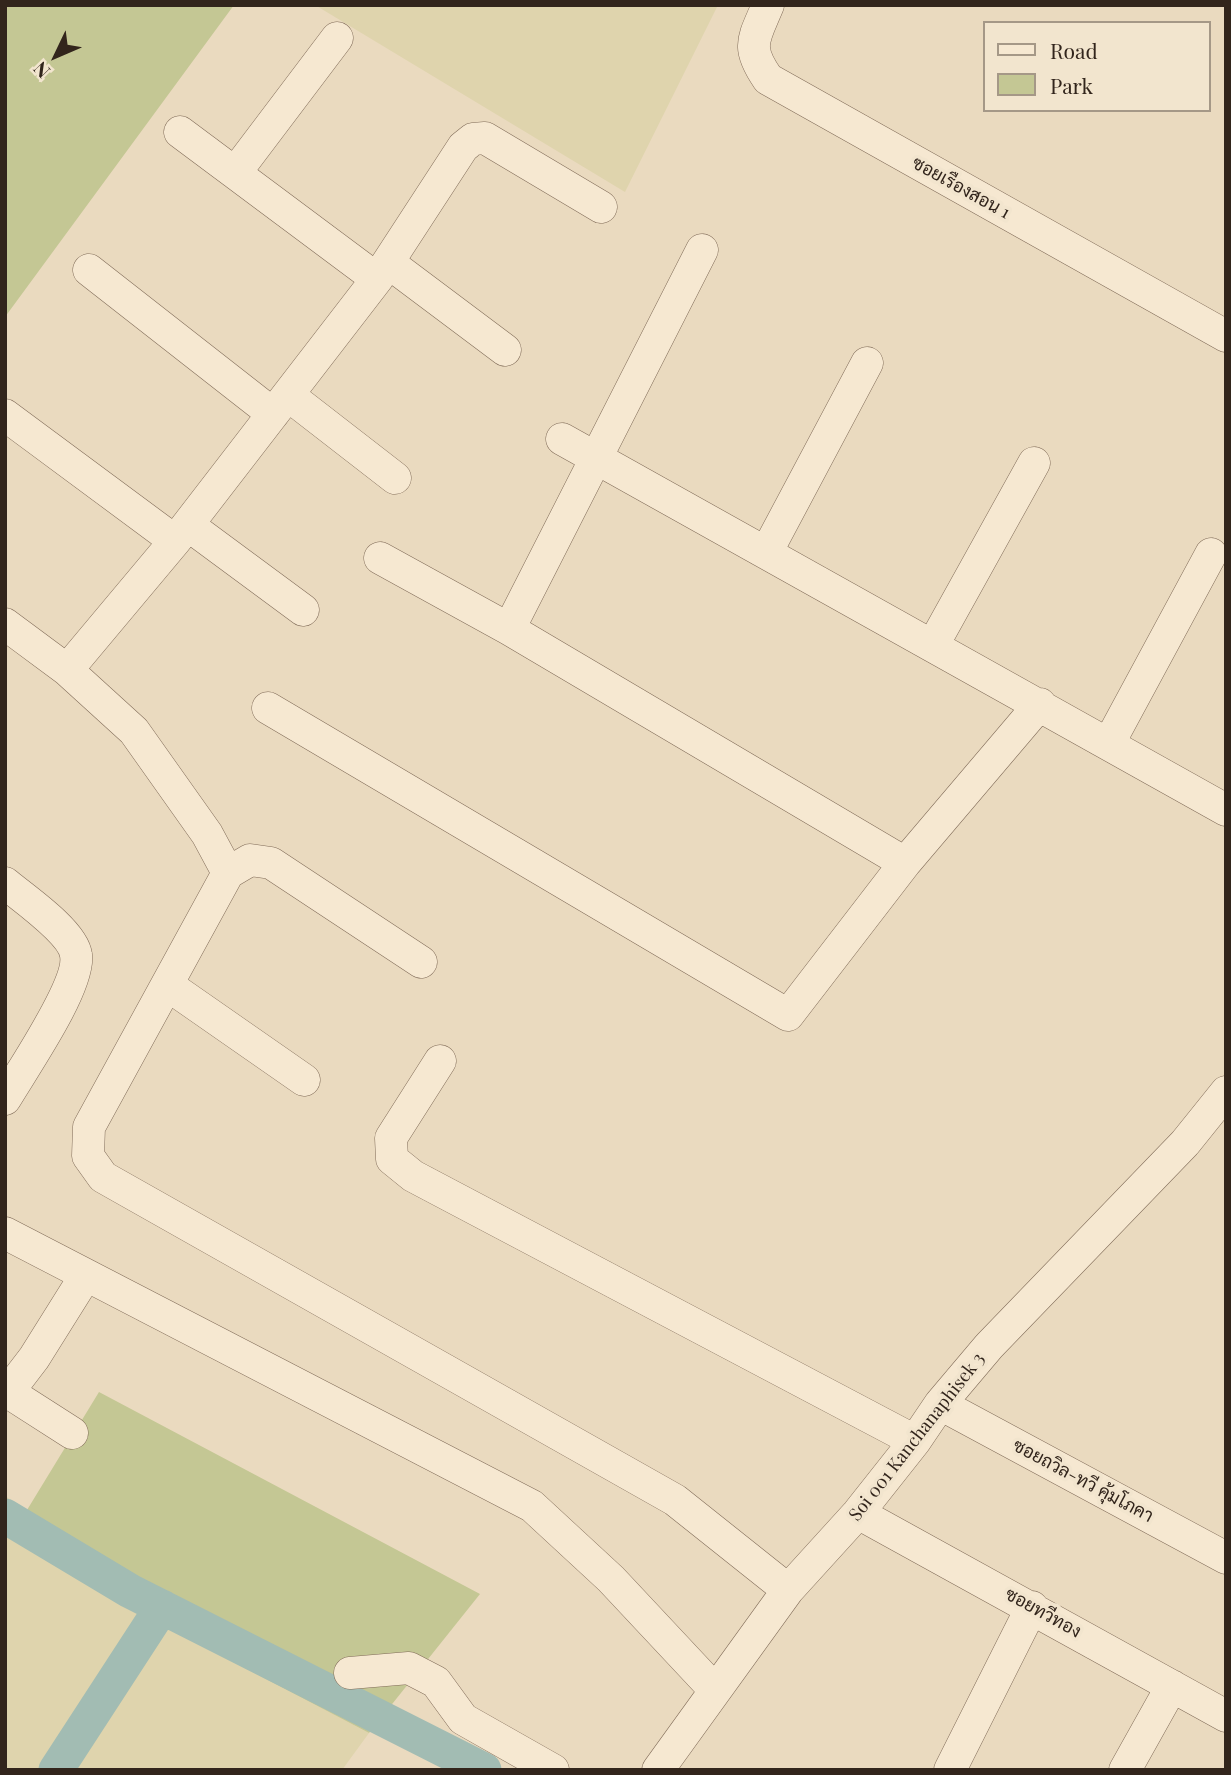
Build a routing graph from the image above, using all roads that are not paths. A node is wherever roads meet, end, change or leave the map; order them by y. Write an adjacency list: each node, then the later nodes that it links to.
1 (768, 5): 9 (street, ซอยเรืองสอน 1)
2 (337, 38): 4 (street)
3 (180, 132): 4 (street)
4 (234, 173): 8 (street)
5 (601, 207): 8 (street)
6 (702, 250): 15 (street)
7 (89, 270): 12 (street)
8 (383, 271): 10 (street); 12 (street)
9 (1226, 336)
10 (505, 350)
11 (867, 363): 19 (street)
12 (280, 404): 17 (street); 18 (street)
13 (5, 415): 18 (street)
14 (562, 439): 15 (street)
15 (595, 458): 19 (street); 24 (street)
16 (1034, 463): 25 (street)
17 (395, 478)
18 (181, 533): 22 (street); 26 (street)
19 (766, 553): 25 (street)
20 (1211, 554): 29 (street)
21 (380, 558): 24 (street)
22 (303, 610)
23 (5, 624): 26 (street)
24 (509, 629): 31 (street)
25 (933, 645): 27 (street)
26 (66, 670): 32 (street)
27 (1040, 704): 29 (street); 31 (street)
28 (268, 708): 31 (street)
29 (1109, 743): 30 (street)
30 (1226, 810)
31 (905, 863)
32 (228, 873): 34 (street); 35 (street)
33 (5, 883): 39 (street)
34 (421, 962)
35 (169, 986): 37 (street); 48 (street)
36 (440, 1061): 45 (street)
37 (304, 1080)
38 (1226, 1091): 43 (street, Soi 001 Kanchanaphisek 3)
39 (5, 1099)
40 (5, 1233): 41 (street)
41 (86, 1275): 42 (street); 52 (street)
42 (7, 1391): 44 (street)
43 (940, 1404): 45 (street, Soi 001 Kanchanaphisek 3); 47 (street, ซอยถวิล-ทวี คุ้มโภคา)
44 (72, 1433)
45 (915, 1441): 46 (street, Soi 001 Kanchanaphisek 3)
46 (859, 1513): 48 (street, Soi 001 Kanchanaphisek 3); 49 (street, ซอยทวีทอง)
47 (1226, 1558)
48 (788, 1590): 52 (street, Soi 001 Kanchanaphisek 3)
49 (1032, 1607): 51 (street, ซอยทวีทอง); 56 (street)
50 (350, 1673): 54 (street)
51 (1172, 1686): 53 (street, ซอยทวีทอง); 57 (street)
52 (714, 1689): 55 (street, Soi 001 Kanchanaphisek 3)
53 (1226, 1716)
54 (553, 1770)
55 (658, 1770)
56 (950, 1770)
57 (1125, 1770)

